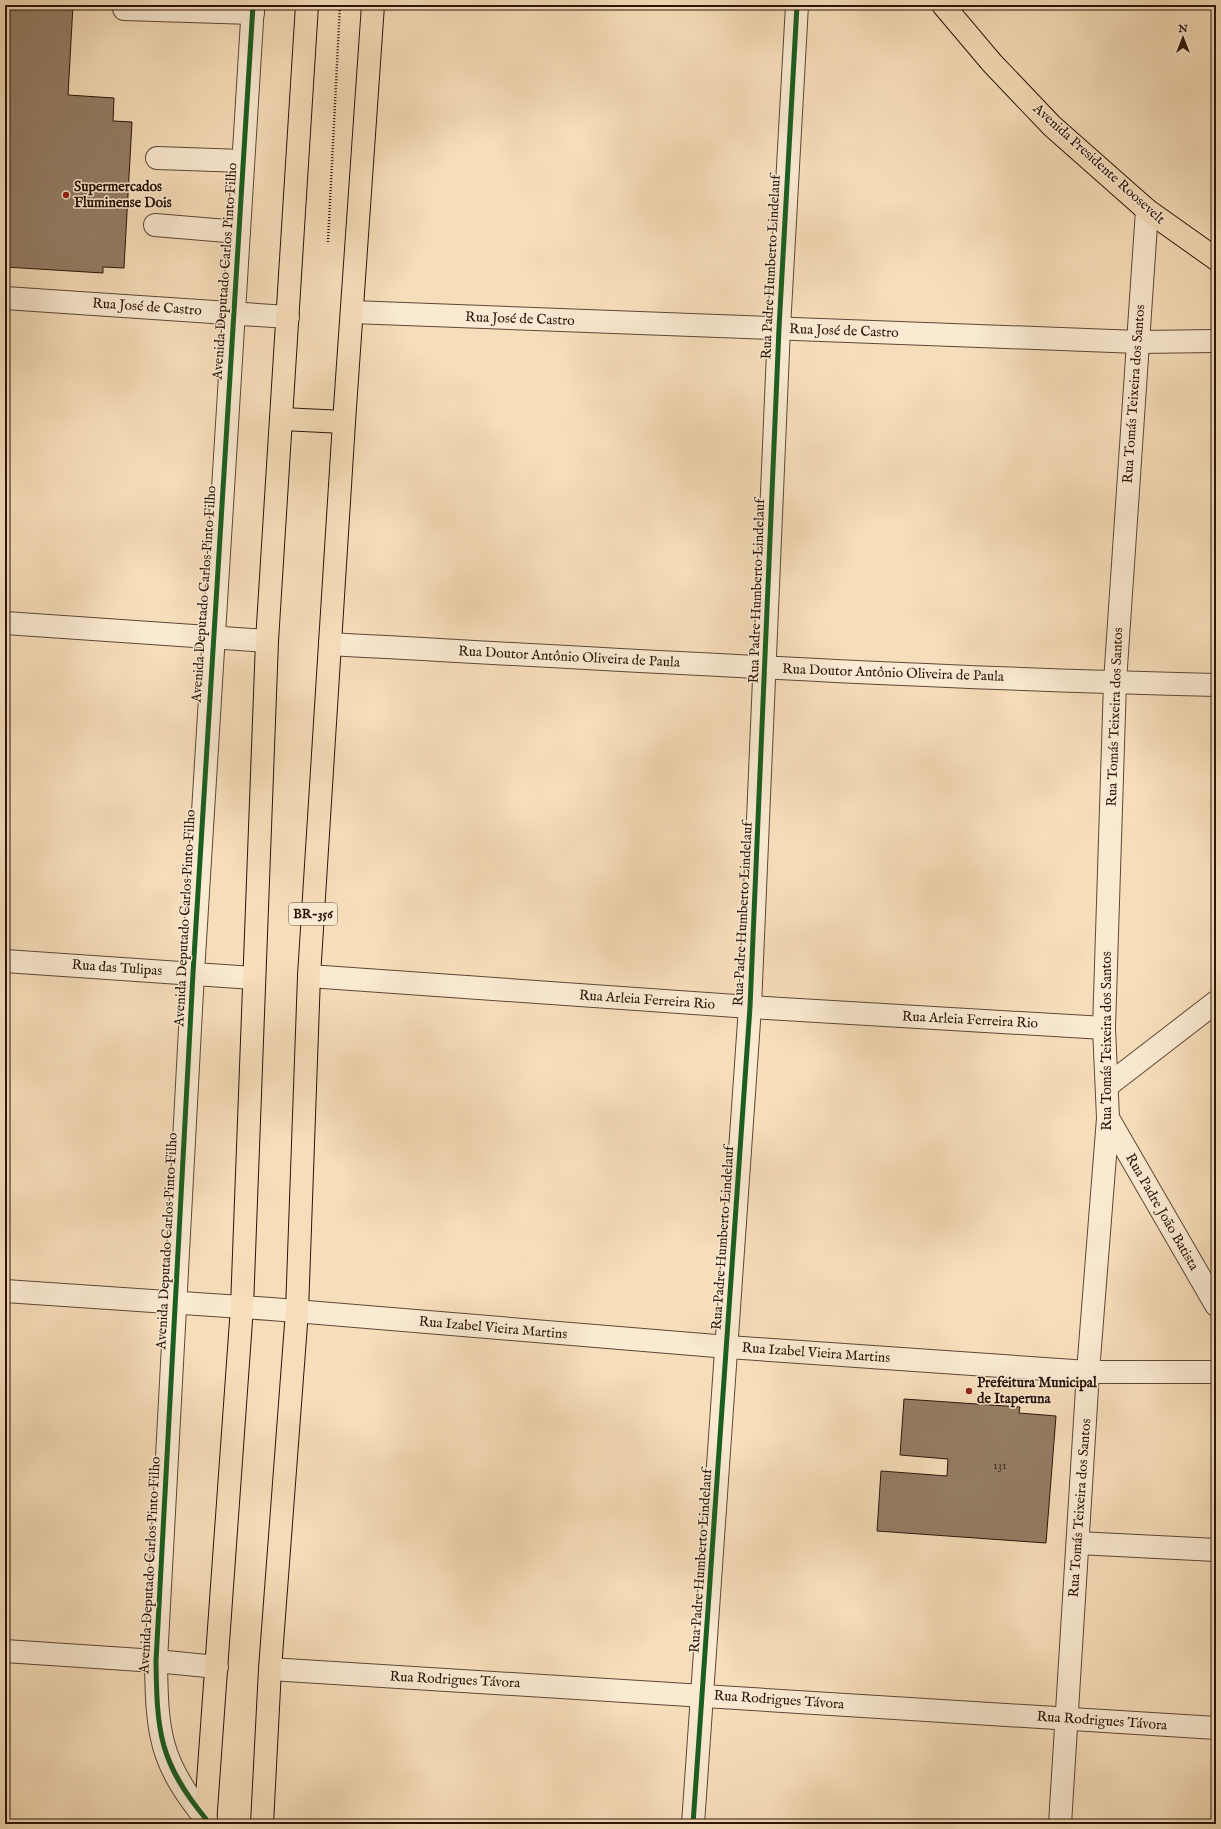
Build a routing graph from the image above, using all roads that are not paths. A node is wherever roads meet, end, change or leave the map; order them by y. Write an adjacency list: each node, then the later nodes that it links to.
1 (307, 5): 16 (main road, Avenida Deputado Carlos Pinto Filho)
2 (373, 5): 14 (main road, BR-356)
3 (797, 5): 17 (street, Rua Padre Humberto Lindelauf)
4 (943, 5): 9 (main road, Avenida Presidente Roosevelt)
5 (124, 9): 6 (street)
6 (253, 9): 8 (street, Avenida Deputado Carlos Pinto Filho)
7 (157, 158): 8 (street)
8 (244, 161): 11 (street, Avenida Deputado Carlos Pinto Filho)
9 (1147, 210): 12 (main road, Avenida Presidente Roosevelt); 19 (street, Rua Tomás Teixeira dos Santos)
10 (155, 225): 11 (street)
11 (239, 232): 15 (street, Avenida Deputado Carlos Pinto Filho)
12 (1215, 256)
13 (5, 298): 15 (street, Rua José de Castro)
14 (352, 312): 17 (street, Rua José de Castro); 21 (main road, BR-356)
15 (234, 313): 16 (street, Rua José de Castro); 23 (street, Avenida Deputado Carlos Pinto Filho)
16 (288, 317): 20 (main road, Avenida Deputado Carlos Pinto Filho)
17 (779, 328): 19 (street, Rua José de Castro); 26 (street, Rua Padre Humberto Lindelauf)
18 (1216, 341): 19 (street, Rua José de Castro)
19 (1138, 342): 27 (street, Rua Tomás Teixeira dos Santos)
20 (282, 419): 21 (main road); 24 (main road, Avenida Deputado Carlos Pinto Filho)
21 (344, 422): 25 (main road, BR-356)
22 (5, 623): 23 (street)
23 (214, 638): 24 (street); 30 (street, Avenida Deputado Carlos Pinto Filho)
24 (267, 641): 32 (main road, Avenida Deputado Carlos Pinto Filho)
25 (330, 644): 26 (street, Rua Doutor Antônio Oliveira de Paula); 31 (main road, BR-356)
26 (766, 668): 27 (street, Rua Doutor Antônio Oliveira de Paula); 34 (street, Rua Padre Humberto Lindelauf)
27 (1115, 682): 28 (street, Rua Doutor Antônio Oliveira de Paula); 35 (street, Rua Tomás Teixeira dos Santos)
28 (1216, 685)
29 (5, 961): 30 (street, Rua das Tulipas)
30 (193, 973): 32 (street, Rua das Tulipas); 39 (street, Avenida Deputado Carlos Pinto Filho)
31 (309, 976): 34 (street, Rua Arleia Ferreira Rio); 42 (main road, BR-356)
32 (253, 978): 41 (main road, Avenida Deputado Carlos Pinto Filho)
33 (1216, 1002): 36 (street)
34 (750, 1007): 35 (street, Rua Arleia Ferreira Rio); 43 (street, Rua Padre Humberto Lindelauf)
35 (1104, 1028): 36 (street, Rua Tomás Teixeira dos Santos)
36 (1107, 1086): 37 (street, Rua Tomás Teixeira dos Santos)
37 (1108, 1118): 40 (street, Rua Padre João Batista); 44 (street, Rua Tomás Teixeira dos Santos)
38 (5, 1291): 39 (street)
39 (175, 1302): 41 (street); 49 (street, Avenida Deputado Carlos Pinto Filho)
40 (1216, 1305)
41 (242, 1307): 42 (street, Rua Izabel Vieira Martins); 50 (main road, Avenida Deputado Carlos Pinto Filho)
42 (297, 1311): 43 (street, Rua Izabel Vieira Martins); 51 (main road, BR-356)
43 (728, 1347): 44 (street, Rua Izabel Vieira Martins); 52 (street, Rua Padre Humberto Lindelauf)
44 (1088, 1372): 45 (street, Rua Izabel Vieira Martins); 46 (street, Rua Tomás Teixeira dos Santos)
45 (1216, 1372)
46 (1078, 1543): 47 (street); 53 (street, Rua Tomás Teixeira dos Santos)
47 (1216, 1550)
48 (5, 1651): 49 (street)
49 (156, 1661): 50 (street); 55 (street, Avenida Deputado Carlos Pinto Filho)
50 (217, 1667): 55 (main road, Avenida Deputado Carlos Pinto Filho)
51 (270, 1669): 52 (street, Rua Rodrigues Távora); 56 (main road, BR-356)
52 (703, 1695): 53 (street, Rua Rodrigues Távora); 57 (street, Rua Padre Humberto Lindelauf)
53 (1066, 1718): 54 (street, Rua Rodrigues Távora); 58 (street, Rua Tomás Teixeira dos Santos)
54 (1216, 1728)
55 (206, 1822)
56 (262, 1824)
57 (693, 1824)
58 (1060, 1824)

